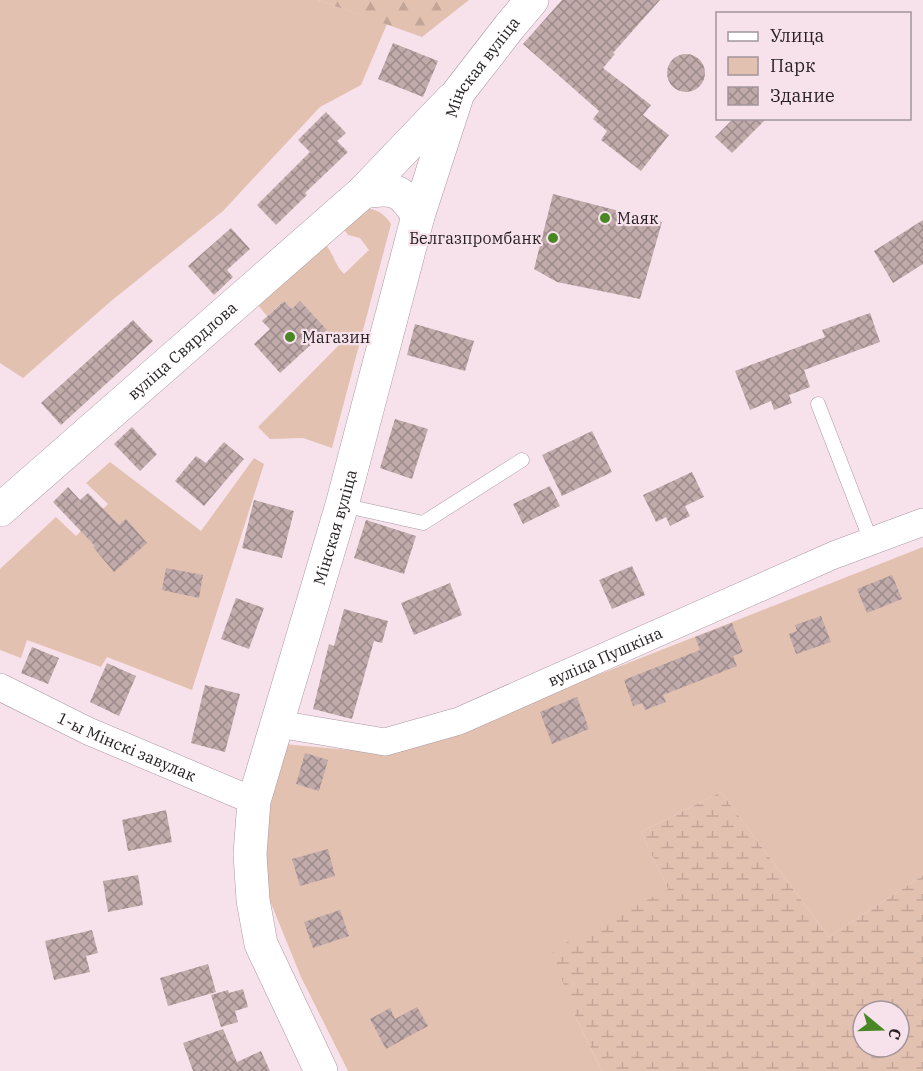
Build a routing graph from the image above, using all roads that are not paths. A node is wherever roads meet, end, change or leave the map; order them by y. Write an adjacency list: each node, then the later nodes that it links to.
1 (532, 0): 2 (street, Мінская вуліца)
2 (458, 93): 3 (street, вуліца Свярдлова); 4 (street, Мінская вуліца)
3 (363, 192): 4 (street); 8 (street, вуліца Свярдлова)
4 (418, 216): 7 (street, Мінская вуліца)
5 (818, 404): 10 (lane)
6 (522, 459): 7 (lane)
7 (342, 505): 12 (street, Мінская вуліца)
8 (0, 510)
9 (923, 522): 10 (street, вуліца Пушкіна)
10 (871, 541): 12 (street, вуліца Пушкіна)
11 (0, 687): 13 (street, 1-ы Мінскі завулак)
12 (278, 724): 13 (street, Мінская вуліца)
13 (254, 801): 14 (street, Мінская вуліца)
14 (321, 1071)

